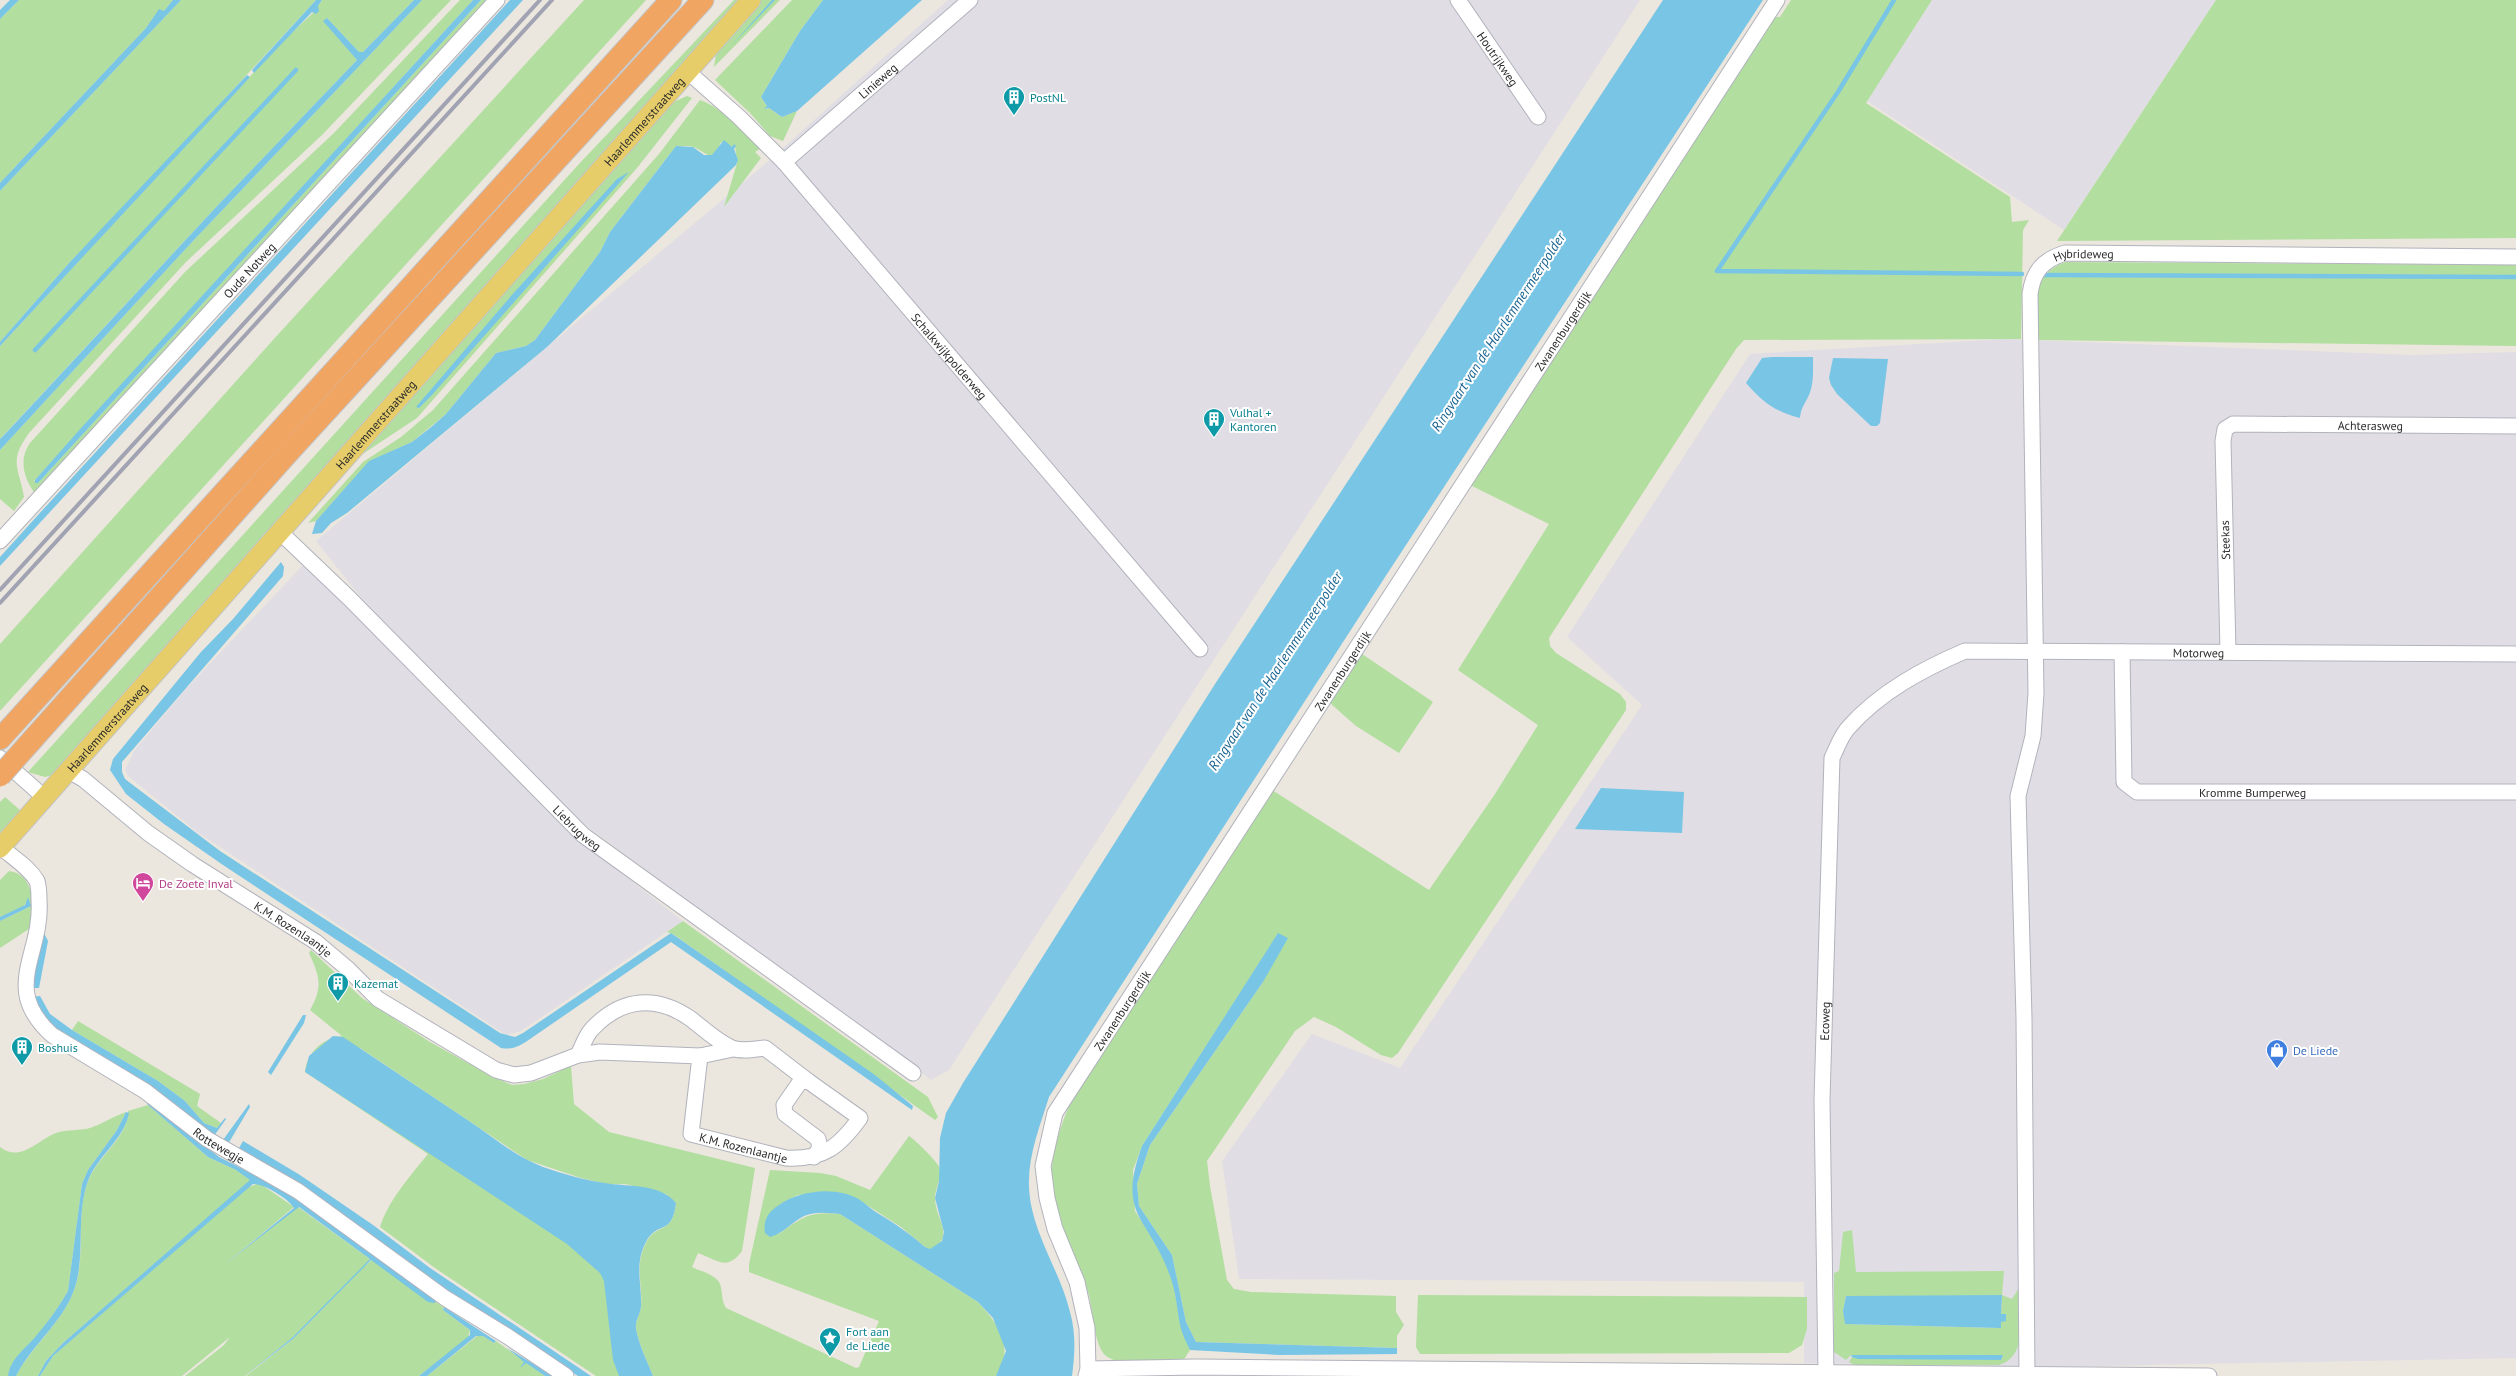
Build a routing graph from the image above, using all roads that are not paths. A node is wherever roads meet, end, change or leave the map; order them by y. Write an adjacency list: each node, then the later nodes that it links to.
1 (497, 0): 15 (street, Oude Notweg)
2 (671, 0): 22 (highway)
3 (703, 0): 25 (highway, bridge)
4 (751, 0): 8 (main road, Haarlemmerstraatweg)
5 (970, 0): 10 (street, Linieweg)
6 (1458, 0): 9 (street, Houtrijkweg)
7 (1777, 0): 35 (street, Zwanenburgerdijk)
8 (687, 71): 10 (street, Schalkwijkpolderweg); 14 (main road, Haarlemmerstraatweg)
9 (1538, 117)
10 (784, 162): 16 (street, Schalkwijkpolderweg)
11 (2516, 256): 17 (street, Hybrideweg)
12 (2516, 426): 13 (street, Achterasweg)
13 (2225, 429): 18 (street, Steekas)
14 (281, 533): 24 (main road, Haarlemmerstraatweg); 32 (street, Liebrugweg)
15 (0, 541)
16 (1200, 649)
17 (2037, 649): 19 (street, Motorweg); 21 (street, Motorweg); 37 (street, Hybrideweg)
18 (2228, 651): 19 (street, Motorweg); 20 (street, Motorweg)
19 (2122, 652): 26 (street, Kromme Bumperweg)
20 (2516, 654)
21 (1891, 690): 36 (street, Ecoweg)
22 (0, 739)
23 (0, 758): 27 (street)
24 (69, 771): 27 (main road, Haarlemmerstraatweg); 30 (street, K.M. Rozenlaantje)
25 (0, 776)
26 (2516, 792)
27 (45, 798): 28 (main road, Haarlemmerstraatweg)
28 (0, 848): 38 (street, Rottewegje)
29 (732, 1048): 30 (street); 31 (street, K.M. Rozenlaantje); 33 (street, K.M. Rozenlaantje)
30 (578, 1056): 31 (street, K.M. Rozenlaantje)
31 (700, 1056): 34 (street, K.M. Rozenlaantje)
32 (913, 1073)
33 (808, 1081): 34 (street); 34 (street, K.M. Rozenlaantje)
34 (814, 1156)
35 (1087, 1373): 36 (street)
36 (1826, 1373): 37 (street)
37 (2027, 1375): 39 (street)
38 (566, 1376)
39 (2208, 1376)

